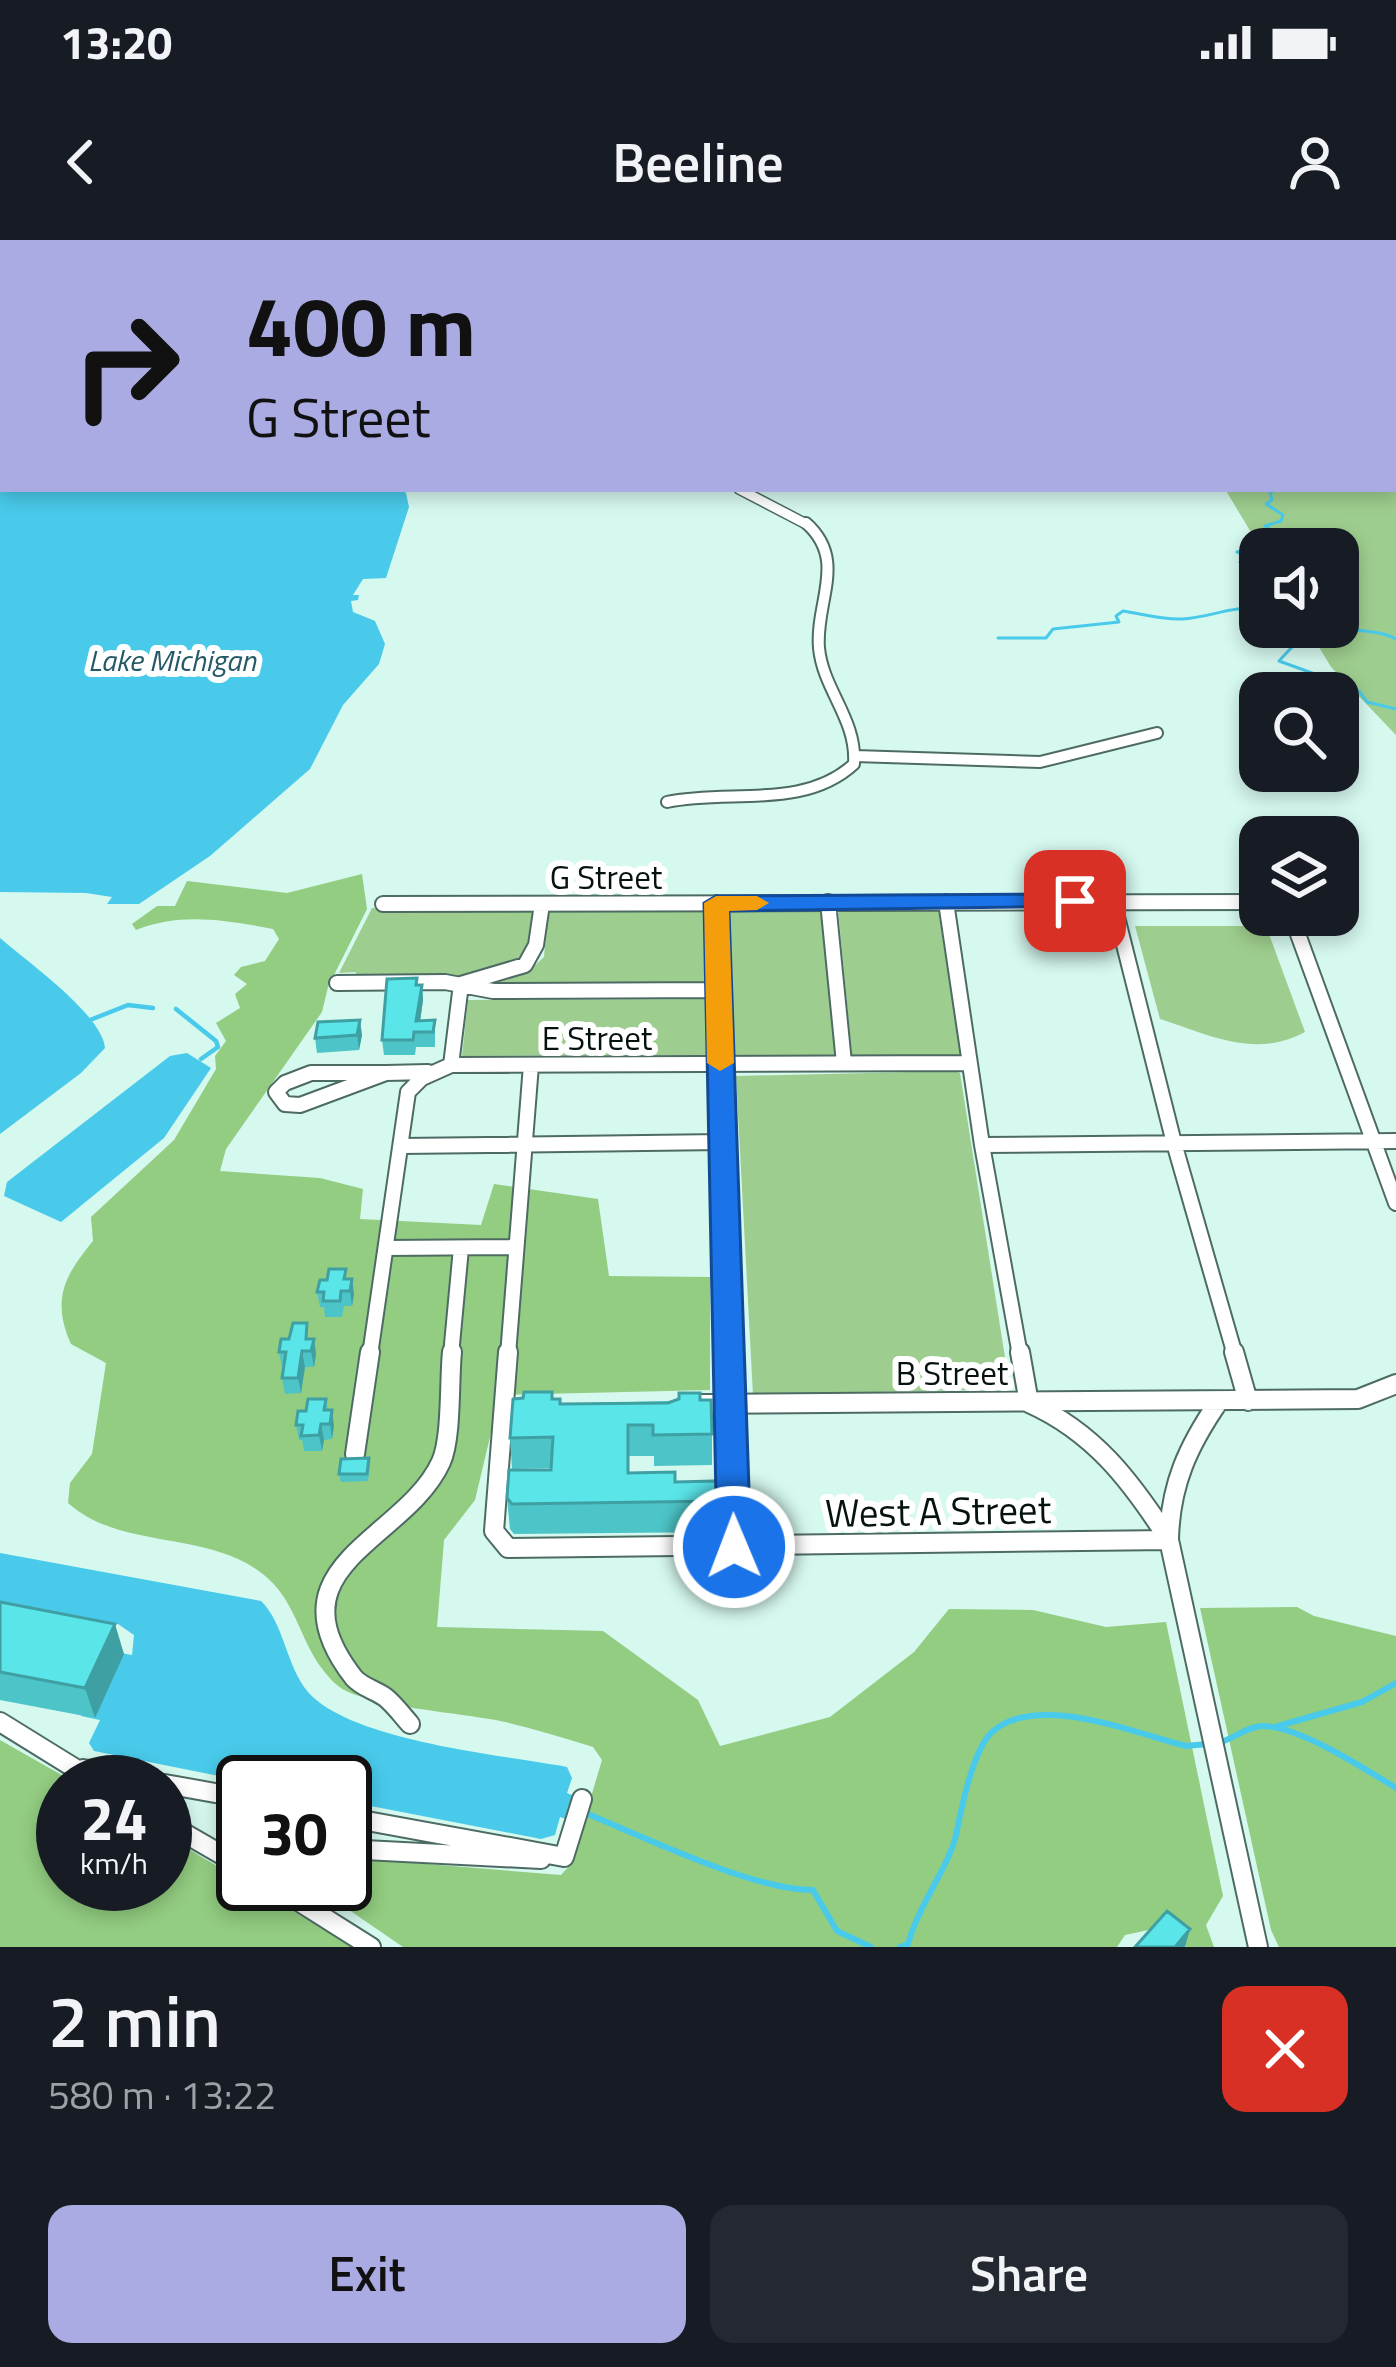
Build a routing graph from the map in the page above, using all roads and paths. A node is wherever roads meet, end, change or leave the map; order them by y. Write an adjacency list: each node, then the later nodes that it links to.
1 (745, 492): 3 (street)
2 (1156, 733): 3 (street)
3 (855, 756): 4 (street)
4 (667, 802)
5 (1113, 901): 7 (street, G Street); 8 (street, G Street); 27 (street)
6 (829, 902): 7 (street, G Street); 9 (street, G Street); 16 (street)
7 (946, 902): 17 (street)
8 (1239, 902)
9 (716, 903): 11 (street, G Street); 15 (street)
10 (383, 904): 11 (street, G Street)
11 (542, 904): 14 (street)
12 (1299, 936): 24 (street)
13 (337, 983): 14 (street)
14 (461, 984): 15 (street); 19 (street)
15 (718, 989): 18 (street)
16 (844, 1063): 17 (street, E Street); 18 (street, E Street)
17 (968, 1063): 30 (street)
18 (720, 1064): 20 (street, E Street); 26 (street)
19 (452, 1065): 20 (street, E Street); 21 (street, E Street)
20 (532, 1065): 29 (street)
21 (433, 1072): 22 (street); 23 (street, E Street)
22 (386, 1073): 22 (street); 23 (street)
23 (408, 1092): 28 (street)
24 (1373, 1141): 25 (street); 27 (street); 31 (street)
25 (1396, 1141)
26 (722, 1142): 29 (street); 38 (street)
27 (1174, 1143): 30 (street); 37 (street)
28 (401, 1145): 29 (street); 33 (street)
29 (526, 1145): 32 (street)
30 (982, 1145): 39 (street)
31 (1396, 1203)
32 (516, 1247): 34 (street); 41 (street)
33 (387, 1248): 34 (street); 43 (street)
34 (460, 1248): 47 (street)
35 (1396, 1384): 37 (street, B Street)
36 (1219, 1401): 37 (street, B Street); 39 (street, B Street); 44 (street)
37 (1248, 1401)
38 (730, 1403): 39 (street, B Street); 40 (street, B Street); 45 (street)
39 (1029, 1403): 44 (street)
40 (685, 1404)
41 (504, 1406): 42 (street); 45 (street, West A Street)
42 (527, 1406)
43 (355, 1454)
44 (1169, 1540): 45 (street, West A Street); 54 (street)
45 (734, 1547)
46 (0, 1722): 48 (street)
47 (410, 1724)
48 (53, 1755)
49 (582, 1799): 52 (street)
50 (372, 1822): 52 (street)
51 (372, 1851): 52 (street)
52 (564, 1857)
53 (314, 1911): 55 (street)
54 (1255, 1939)
55 (371, 1947)

